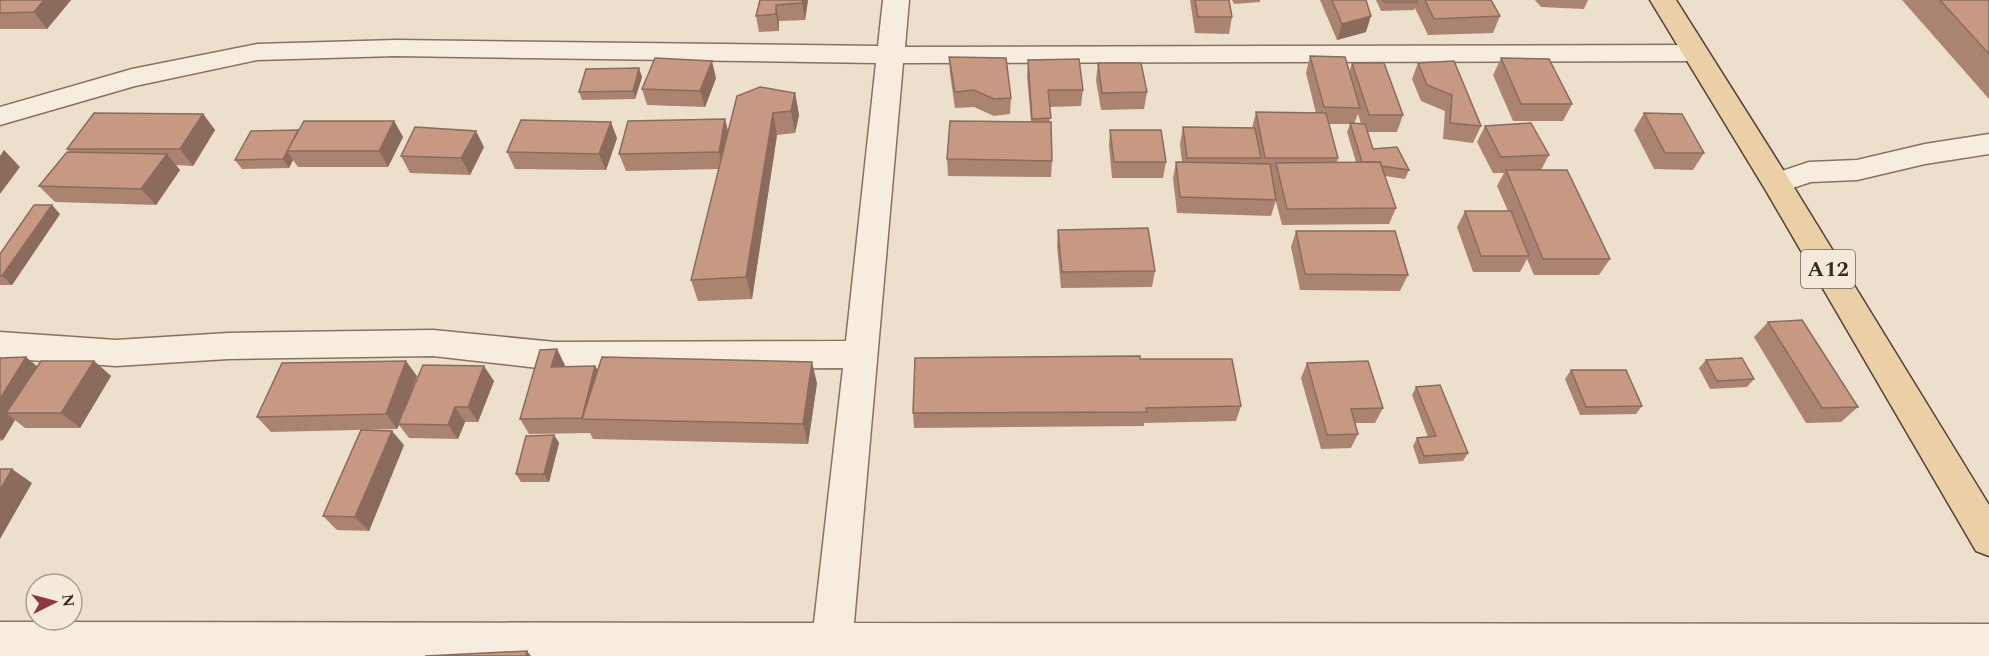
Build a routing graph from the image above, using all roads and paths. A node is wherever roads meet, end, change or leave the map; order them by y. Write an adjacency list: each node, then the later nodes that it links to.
1 (896, 0): 4 (street)
2 (1663, 0): 3 (main road, A12)
3 (1695, 53): 4 (street); 7 (main road, A12)
4 (891, 54): 5 (street); 9 (street)
5 (0, 116)
6 (1989, 144): 7 (street)
7 (1777, 183): 10 (main road, A12)
8 (0, 345): 9 (street)
9 (861, 354): 14 (street)
10 (1989, 539)
11 (0, 642): 13 (street)
12 (1989, 644): 14 (street)
13 (288, 649): 14 (street)
14 (832, 649)

